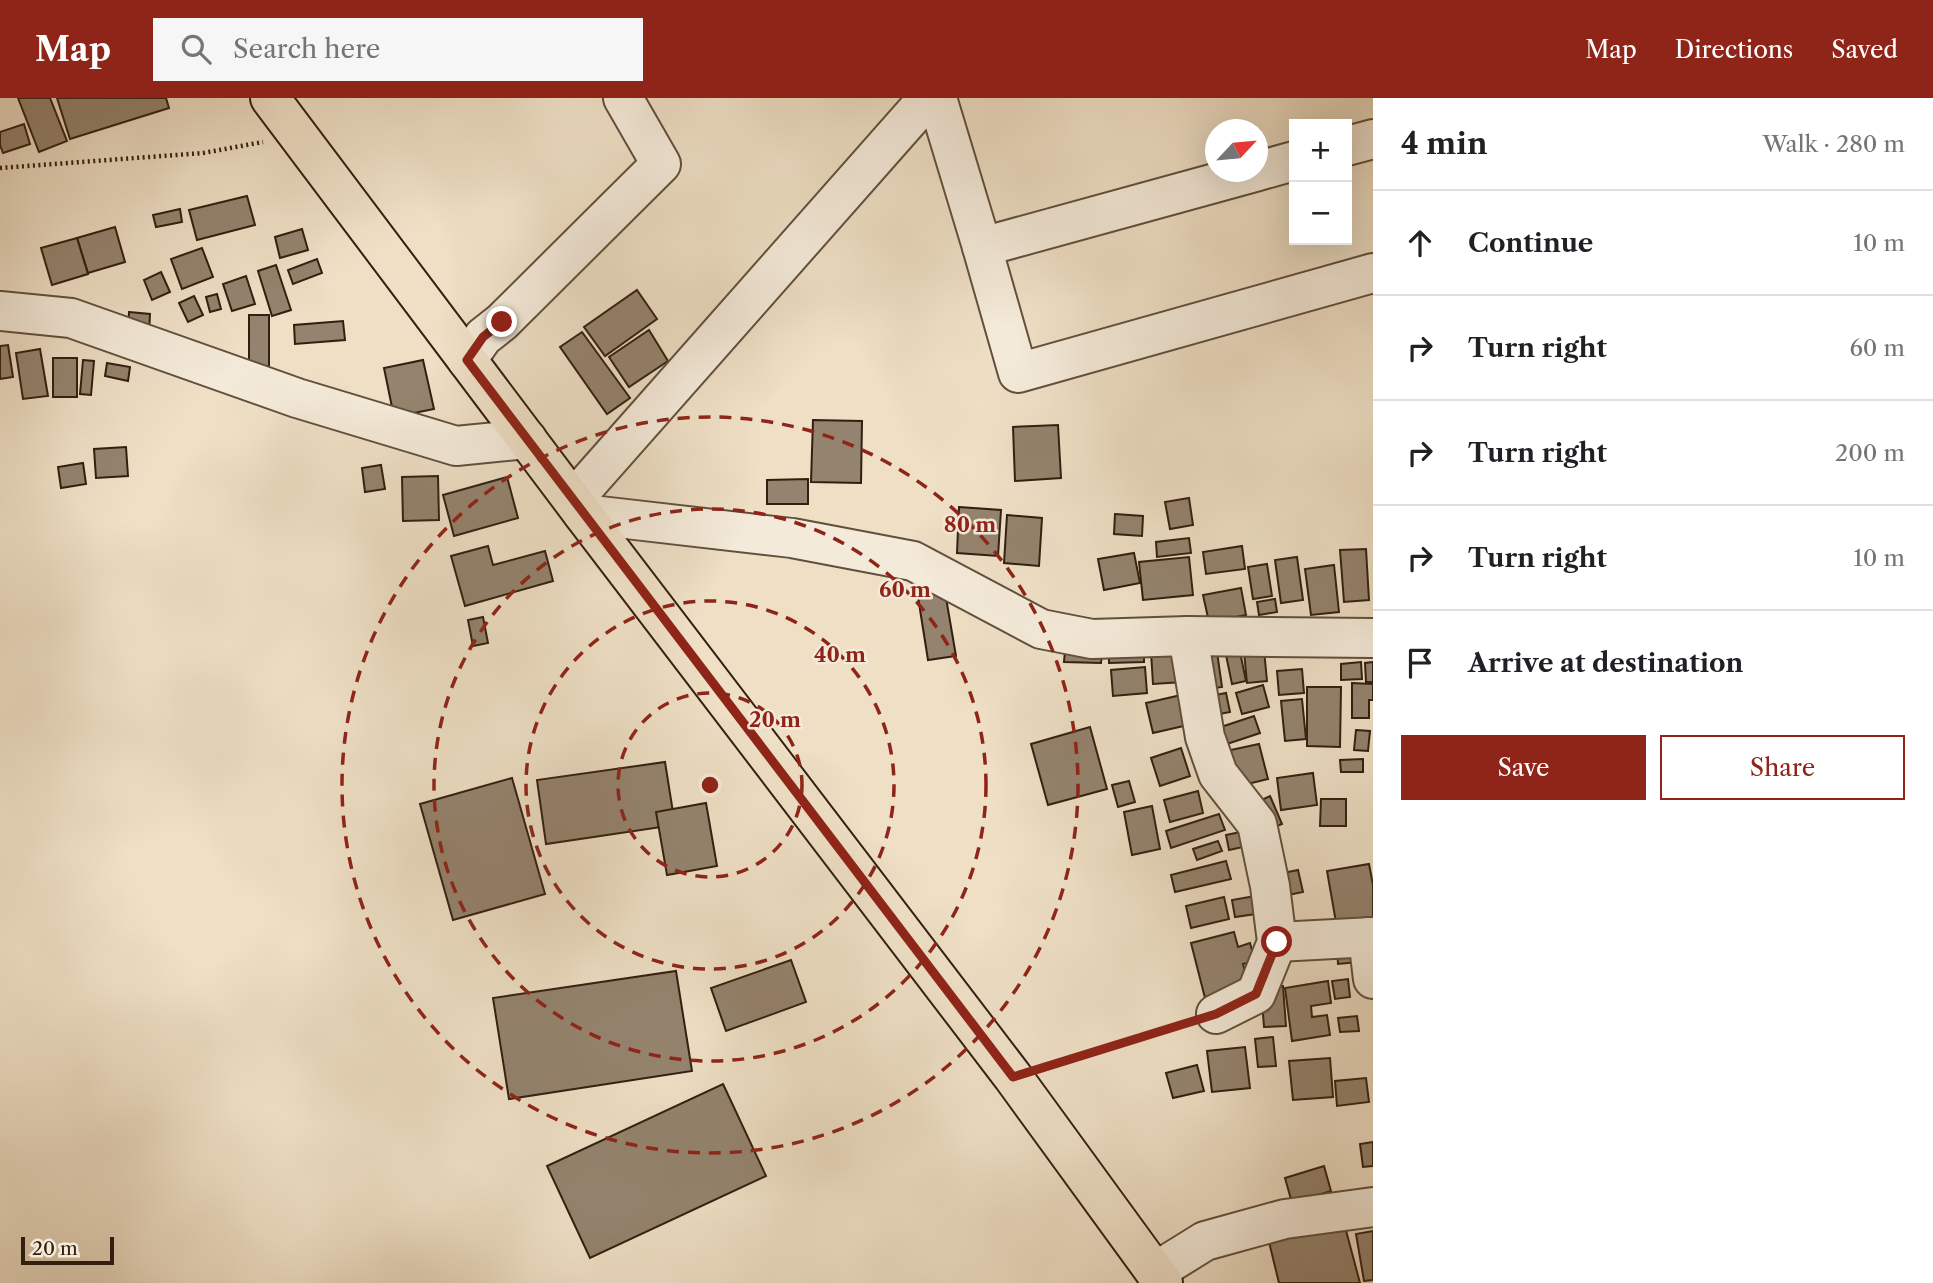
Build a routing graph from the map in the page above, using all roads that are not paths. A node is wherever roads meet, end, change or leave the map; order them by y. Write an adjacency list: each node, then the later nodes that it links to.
1 (270, 98): 13 (main road)
2 (624, 98): 13 (street)
3 (928, 98): 15 (street)
4 (937, 98): 10 (street)
5 (1373, 139): 6 (street)
6 (1352, 145)
7 (1289, 162): 8 (street)
8 (1268, 168)
9 (1216, 182): 10 (street)
10 (982, 247): 11 (street)
11 (1373, 273)
12 (0, 311): 14 (street)
13 (467, 360): 14 (main road)
14 (527, 439): 15 (main road)
15 (578, 507): 16 (street); 23 (main road)
16 (1188, 636): 17 (street); 19 (street)
17 (1373, 638)
18 (1370, 937): 19 (street); 20 (street)
19 (1277, 942): 21 (street)
20 (1373, 979)
21 (1216, 1014)
22 (1373, 1208): 23 (street)
23 (1159, 1277)

